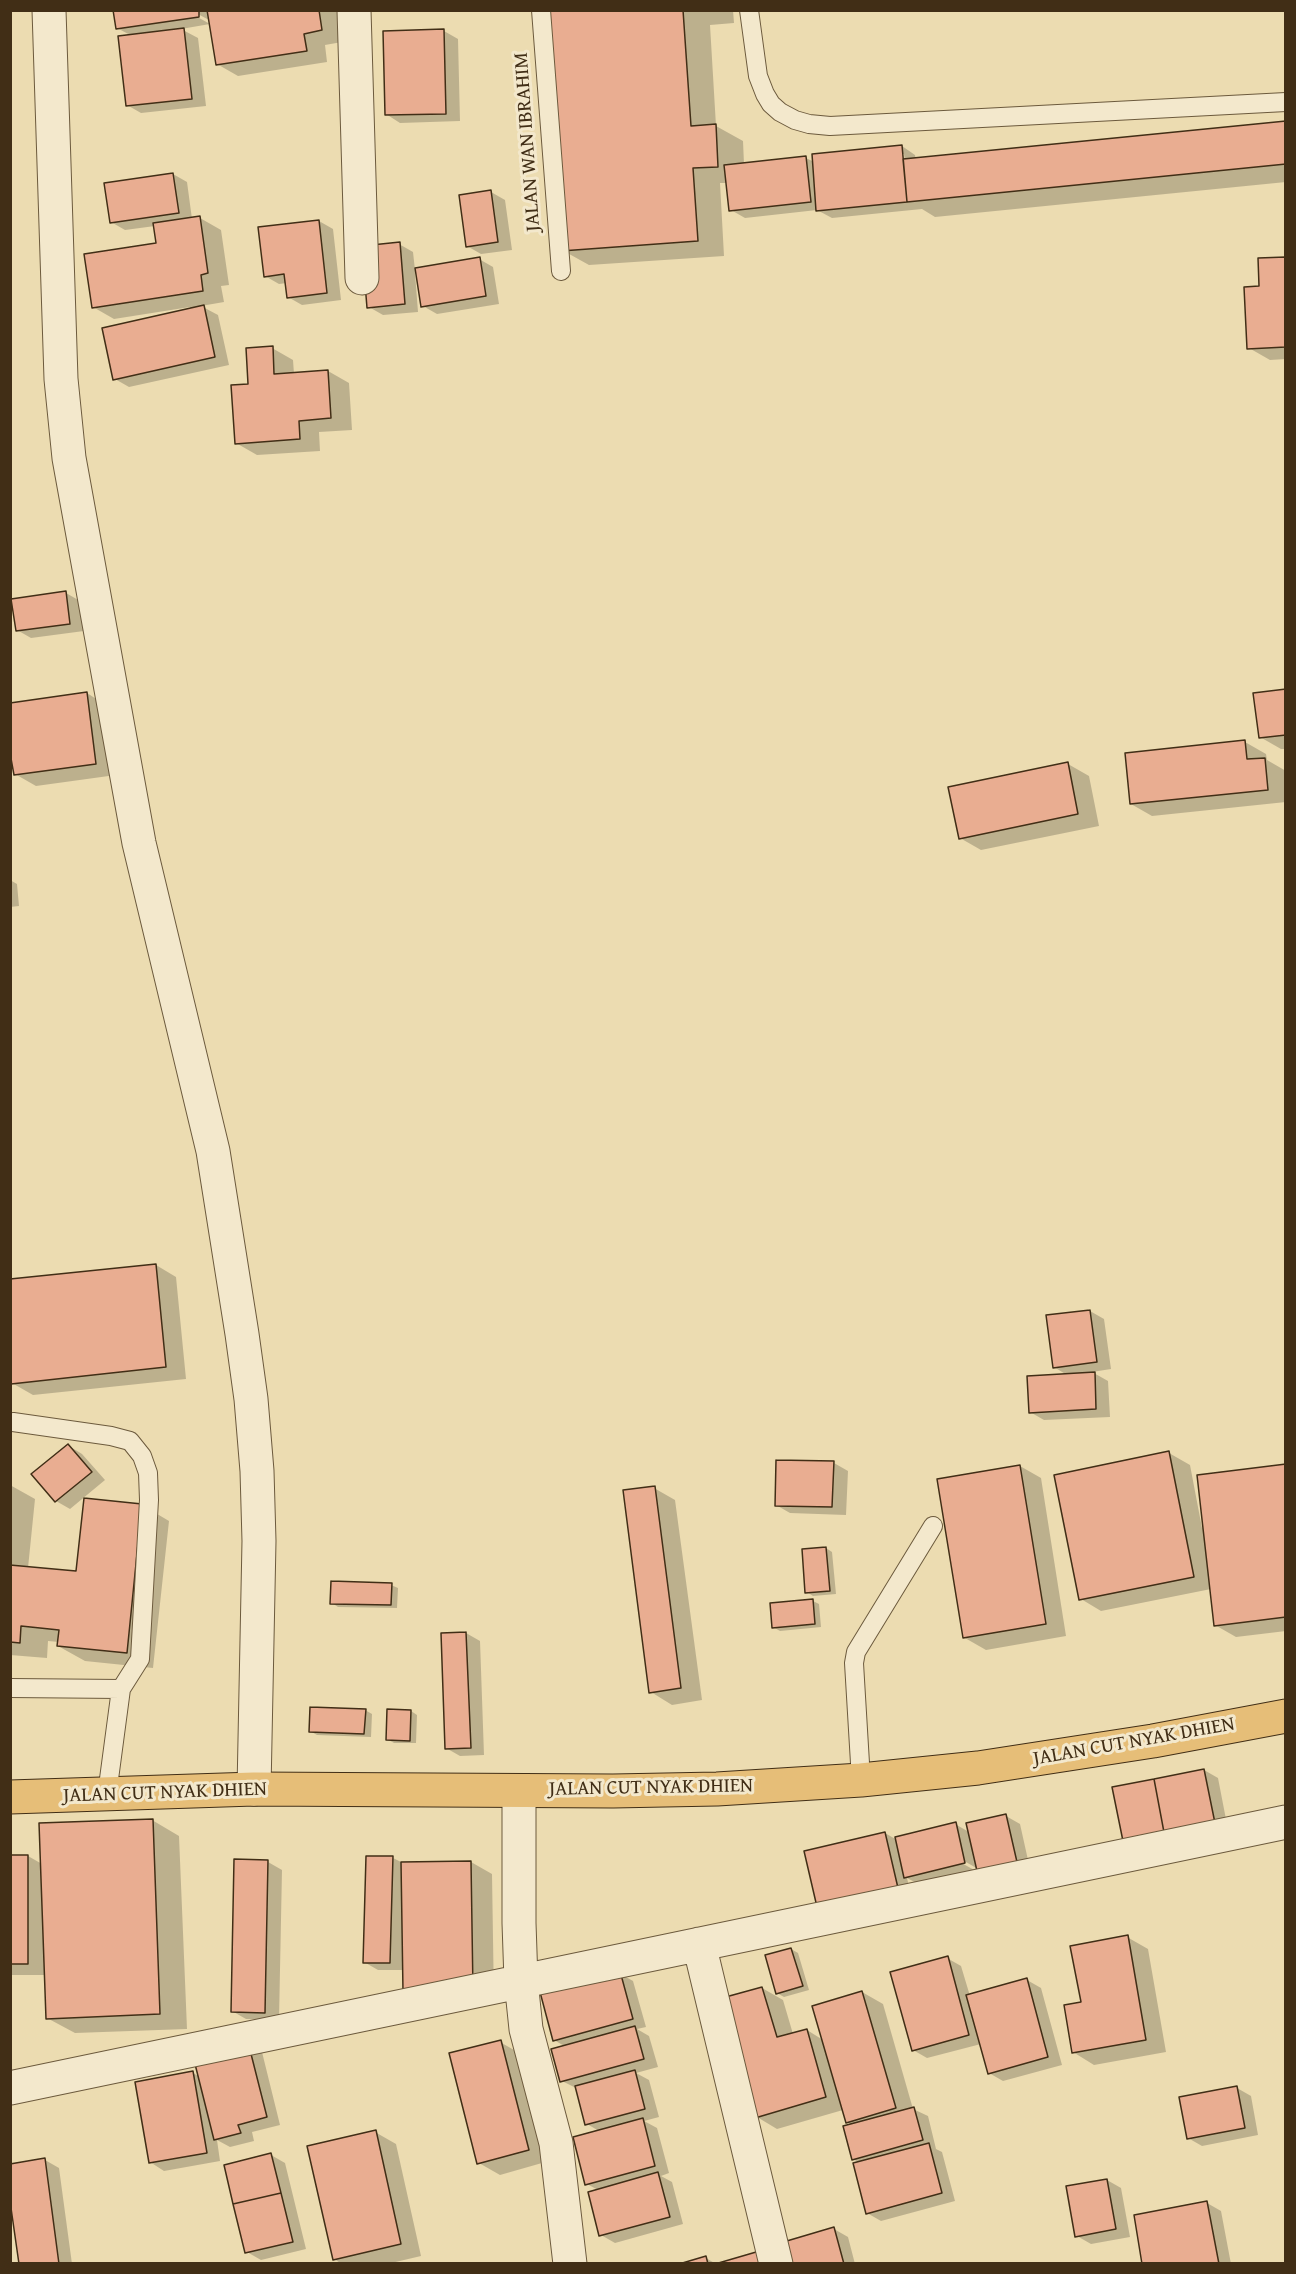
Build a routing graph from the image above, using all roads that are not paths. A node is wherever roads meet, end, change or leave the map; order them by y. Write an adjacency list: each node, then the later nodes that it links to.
1 (49, 10): 14 (street)
2 (354, 10): 7 (street)
3 (541, 10): 6 (lane, JALAN WAN IBRAHIM)
4 (749, 10): 5 (lane)
5 (1286, 102)
6 (561, 271)
7 (362, 278)
8 (13, 1422): 11 (lane)
9 (933, 1526): 13 (lane)
10 (10, 1688): 11 (lane)
11 (121, 1689): 16 (lane)
12 (1286, 1716): 13 (main road, JALAN CUT NYAK DHIEN)
13 (861, 1780): 15 (main road, JALAN CUT NYAK DHIEN)
14 (254, 1789): 15 (main road, JALAN CUT NYAK DHIEN); 16 (main road, JALAN CUT NYAK DHIEN)
15 (519, 1791): 20 (street)
16 (107, 1794): 17 (main road, JALAN CUT NYAK DHIEN)
17 (10, 1797)
18 (1286, 1822): 19 (street)
19 (699, 1944): 20 (street); 23 (street)
20 (521, 1981): 21 (street); 22 (street)
21 (10, 2088)
22 (570, 2264)
23 (776, 2264)

